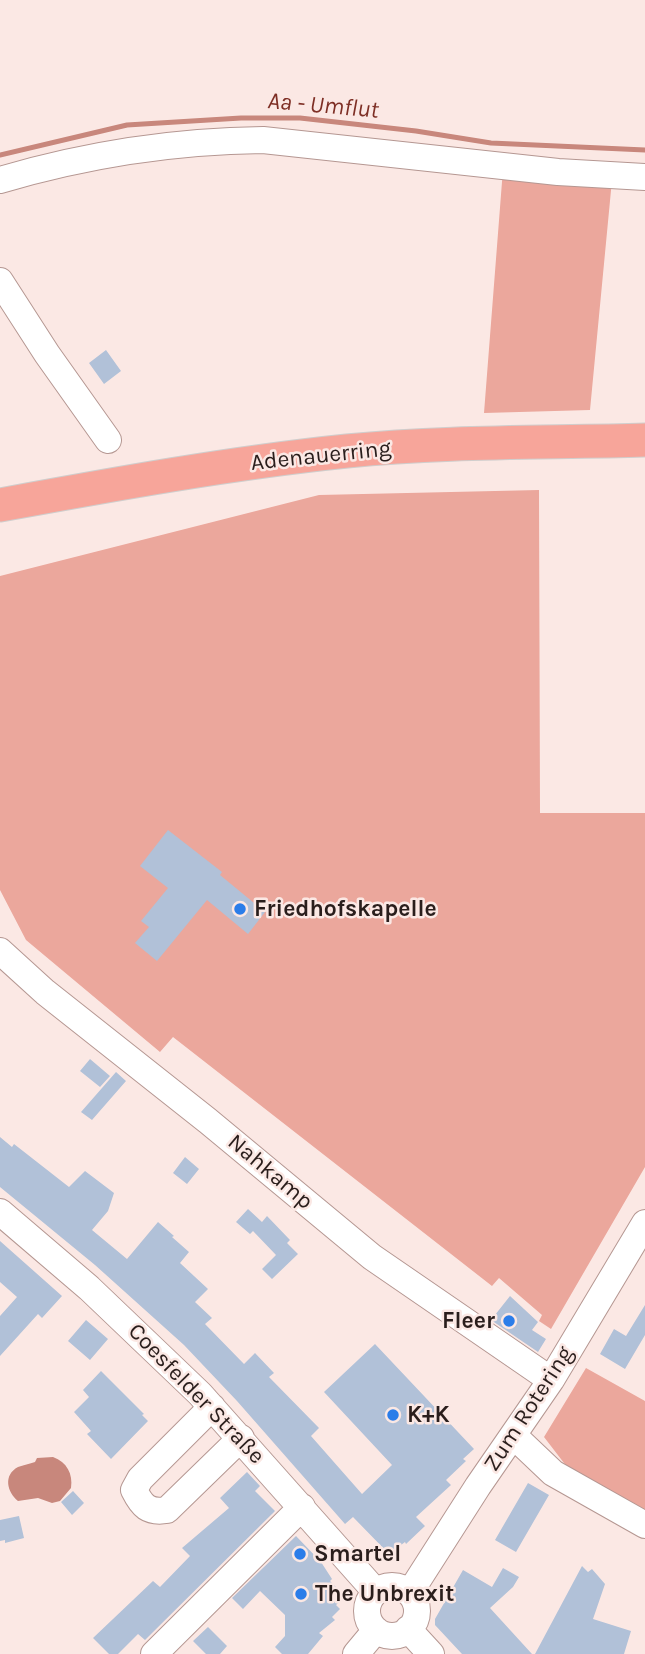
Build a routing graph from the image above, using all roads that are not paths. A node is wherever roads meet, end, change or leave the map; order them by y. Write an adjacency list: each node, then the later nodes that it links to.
1 (645, 177): 2 (street)
2 (0, 180)
3 (0, 281): 4 (street)
4 (107, 440)
5 (645, 440): 6 (main road, Adenauerring)
6 (0, 505)
7 (0, 951): 10 (street, Nahkamp)
8 (0, 1212): 11 (street, Coesfelder Straße)
9 (645, 1223): 10 (street, Zum Rotering)
10 (551, 1380): 12 (street, Zum Rotering)
11 (212, 1407): 13 (street, Coesfelder Straße); 13 (street)
12 (514, 1436): 15 (street); 17 (street, Zum Rotering)
13 (240, 1438): 14 (street, Coesfelder Straße)
14 (302, 1507): 16 (street, Coesfelder Straße); 20 (street)
15 (645, 1525)
16 (376, 1592): 17 (street); 19 (street)
17 (408, 1592): 18 (street)
18 (408, 1629): 19 (street); 22 (street)
19 (376, 1630): 21 (street)
20 (154, 1654)
21 (356, 1654)
22 (431, 1654)

